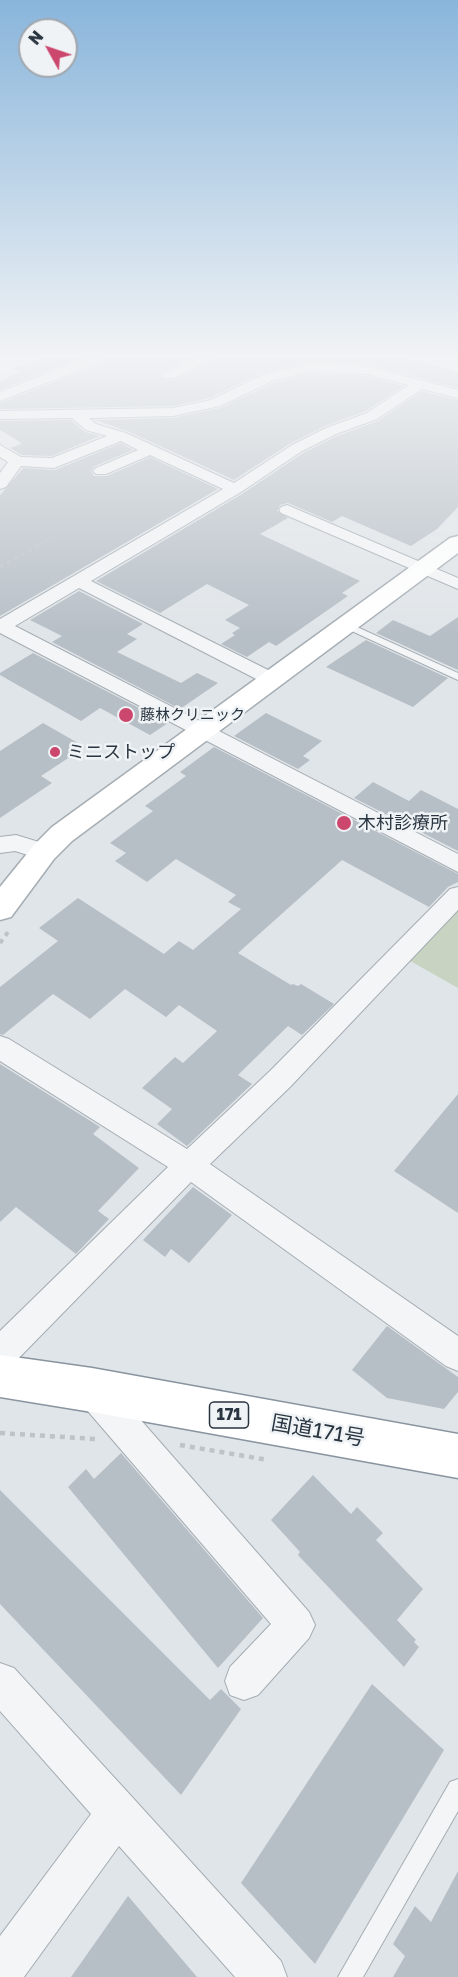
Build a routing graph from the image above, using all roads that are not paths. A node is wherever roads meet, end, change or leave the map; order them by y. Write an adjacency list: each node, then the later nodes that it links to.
1 (0, 450): 5 (street)
2 (86, 450): 5 (street)
3 (150, 450): 6 (street); 8 (street)
4 (294, 450): 8 (street)
5 (17, 461): 7 (street)
6 (100, 471)
7 (0, 484)
8 (235, 489): 12 (street)
9 (288, 510): 11 (street)
10 (458, 543): 11 (main road)
11 (423, 570): 13 (street); 14 (main road)
12 (78, 581): 15 (street); 17 (street)
13 (458, 584)
14 (346, 625): 16 (lane); 17 (main road)
15 (1, 626): 18 (street)
16 (458, 677)
17 (271, 679): 18 (main road)
18 (201, 731): 20 (main road); 21 (street)
19 (0, 845): 20 (street)
20 (44, 852): 23 (main road)
21 (458, 864)
22 (458, 895): 25 (street)
23 (0, 909)
24 (0, 1047): 25 (street)
25 (189, 1165): 26 (street); 27 (street)
26 (0, 1354)
27 (458, 1355)
28 (0, 1376): 29 (main road, 国道171号 / 171)
29 (92, 1390): 30 (main road, 国道171号 / 171); 31 (street)
30 (458, 1456)
31 (244, 1681)
32 (0, 1682): 34 (street)
33 (458, 1790): 37 (lane)
34 (118, 1813): 35 (street); 36 (street)
35 (0, 1972)
36 (266, 1977)
37 (350, 1977)

